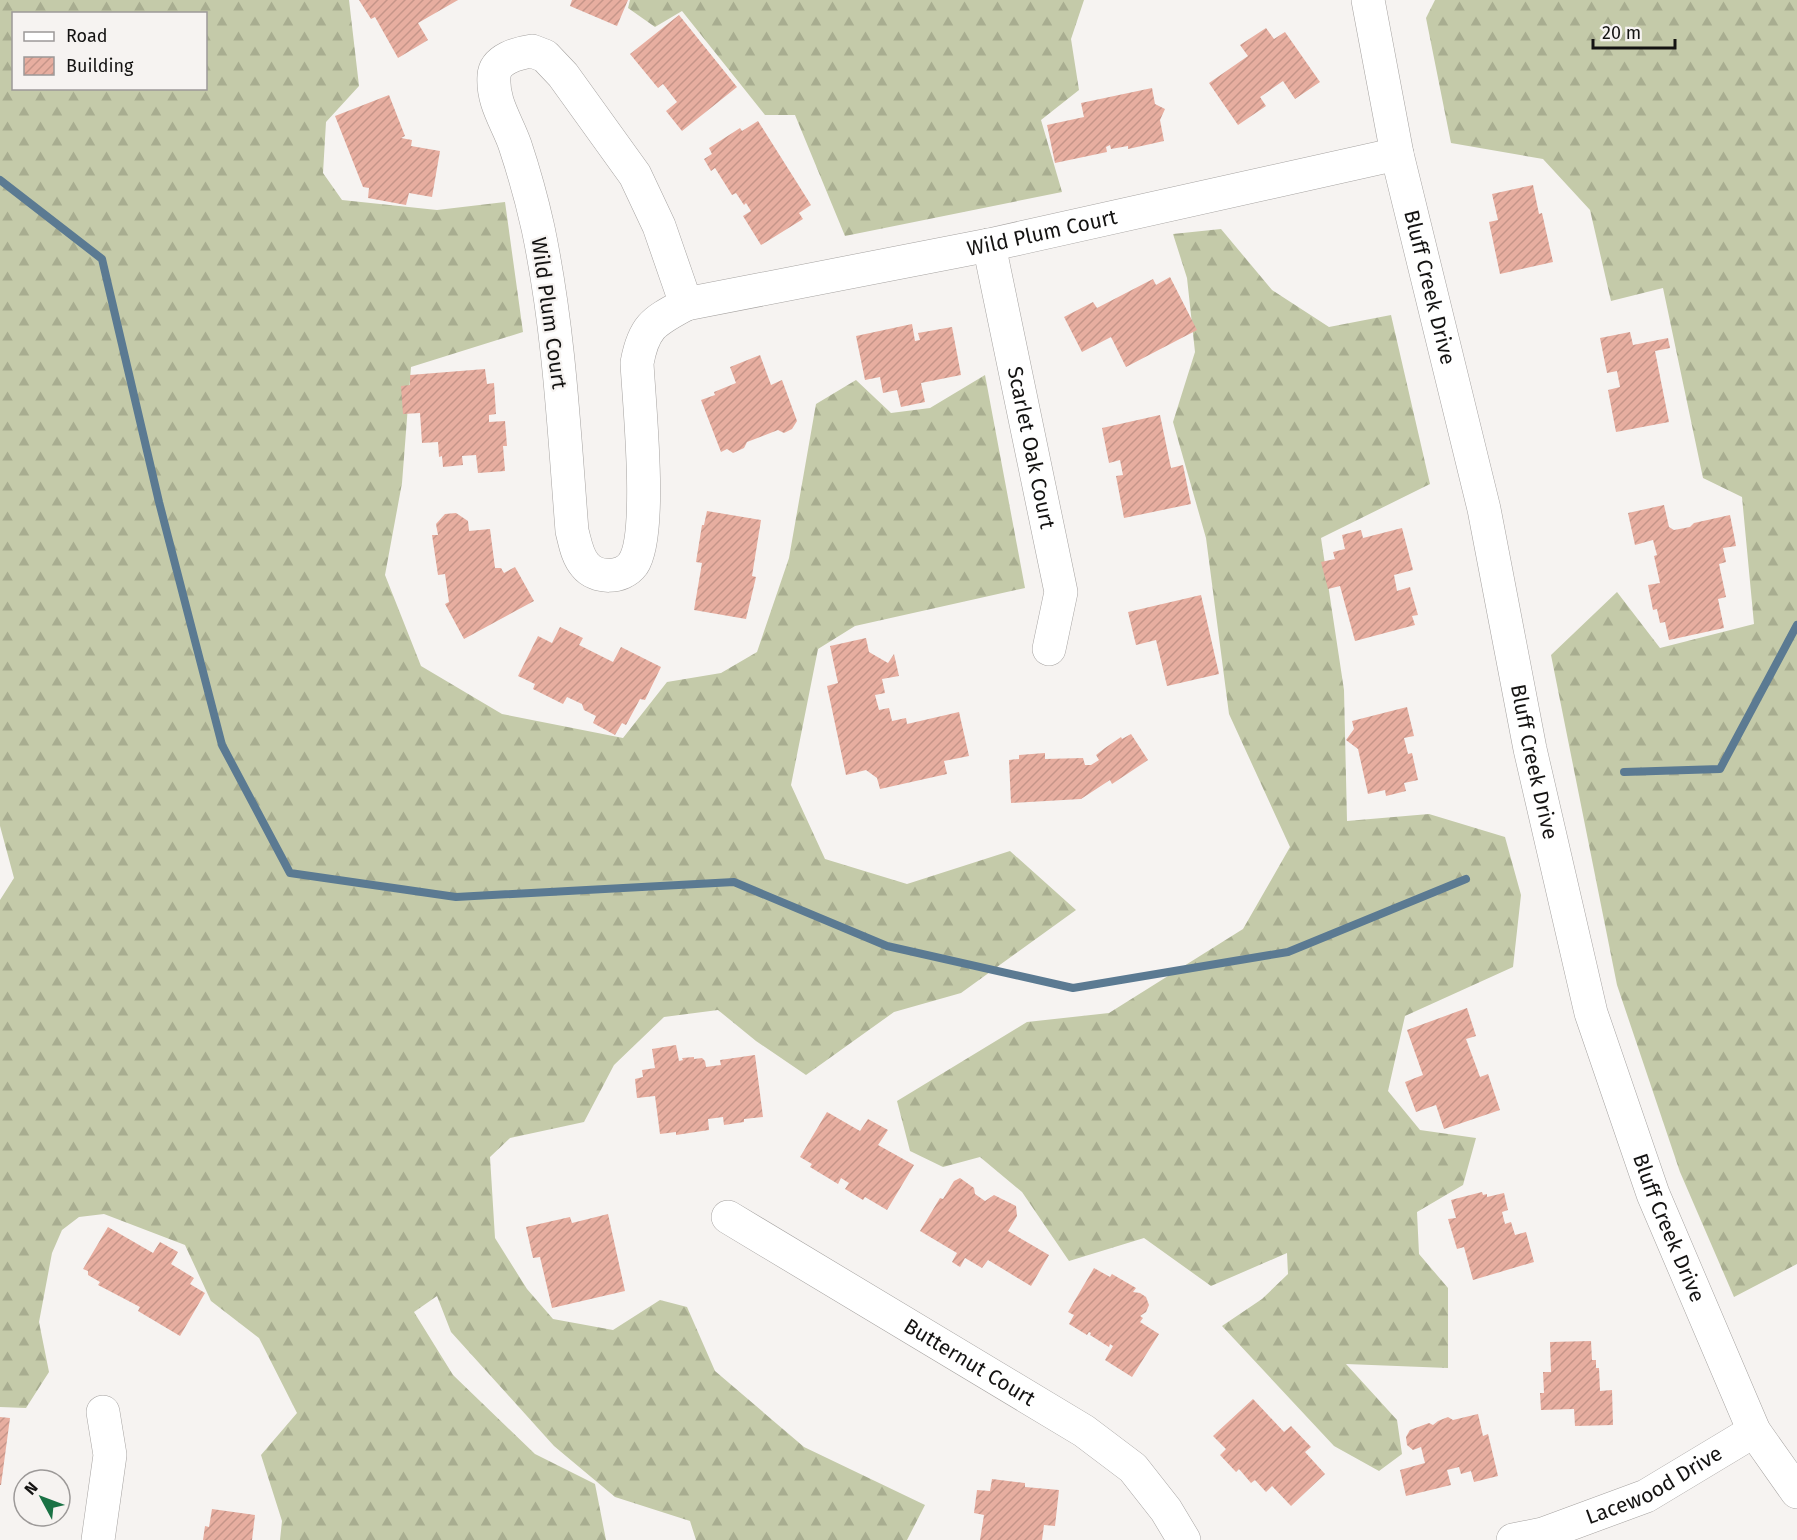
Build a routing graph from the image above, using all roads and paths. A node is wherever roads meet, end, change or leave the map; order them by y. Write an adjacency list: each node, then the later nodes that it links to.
1 (1368, 0): 2 (street, Bluff Creek Drive)
2 (1397, 154): 3 (street, Wild Plum Court); 8 (street, Bluff Creek Drive)
3 (989, 245): 4 (street, Wild Plum Court); 5 (street, Scarlet Oak Court)
4 (686, 304): 4 (street, Wild Plum Court)
5 (1049, 650)
6 (728, 1217): 11 (street, Butternut Court)
7 (103, 1412): 10 (street)
8 (1754, 1431): 9 (street, Bluff Creek Drive); 12 (street, Lacewood Drive)
9 (1797, 1492)
10 (98, 1540)
11 (1184, 1540)
12 (1513, 1540)

